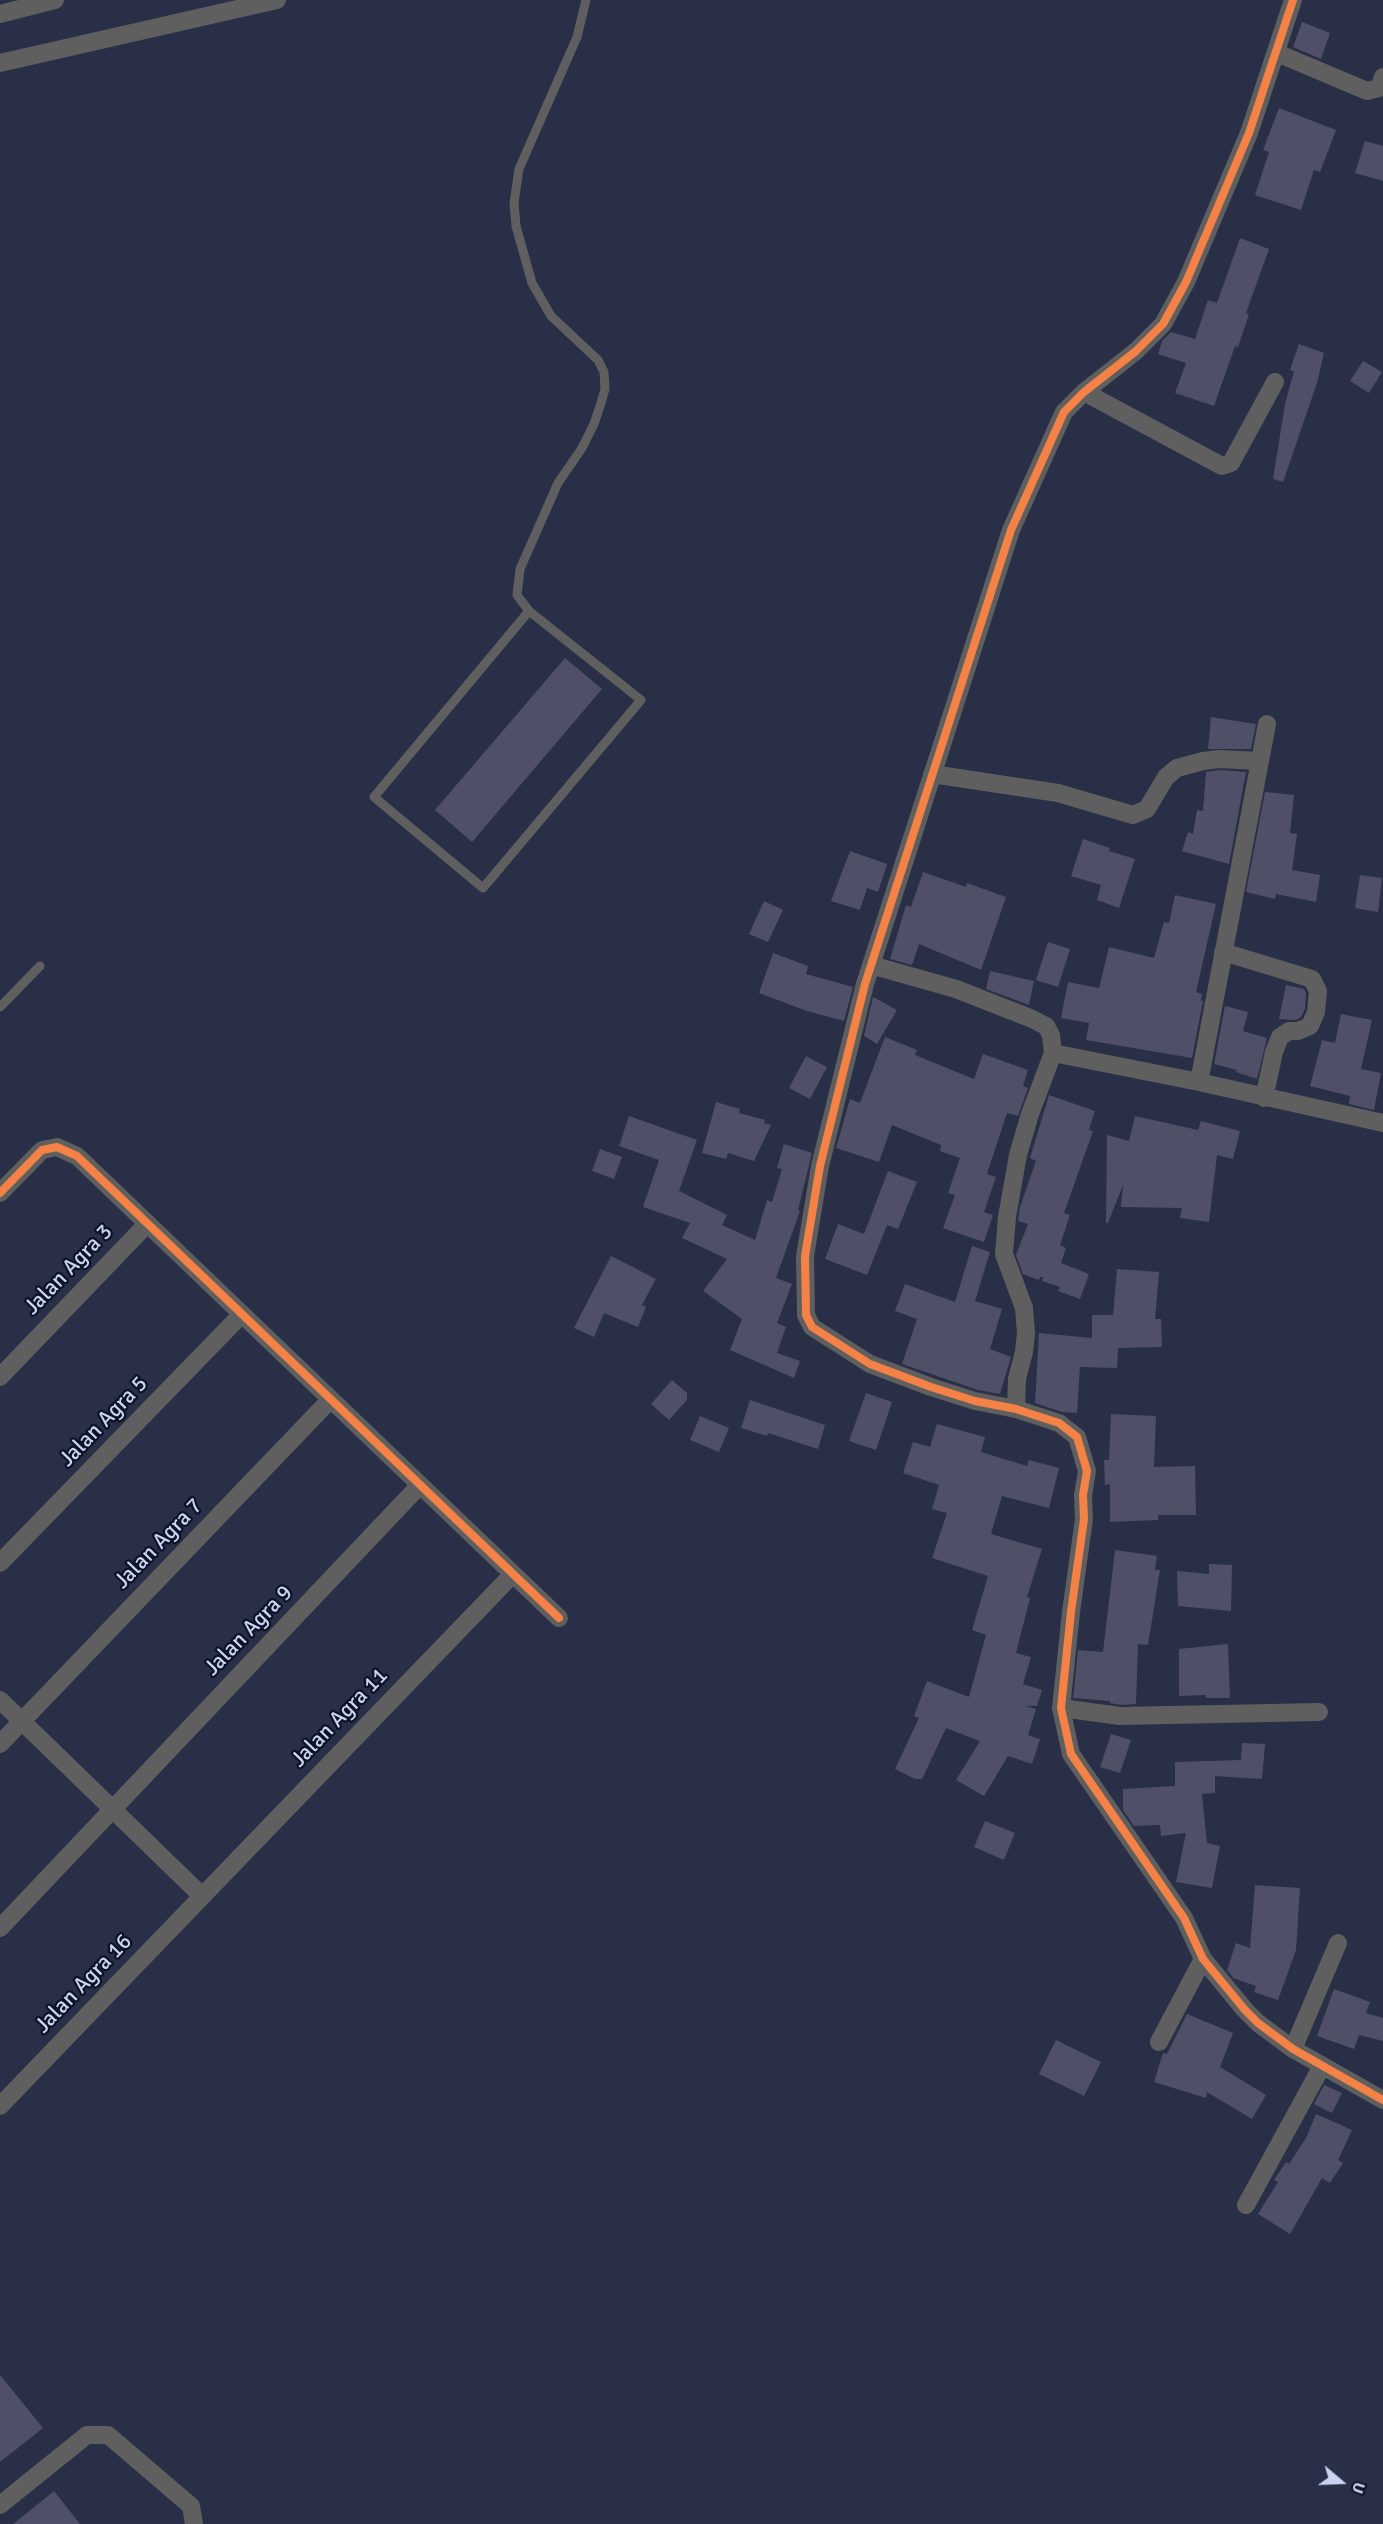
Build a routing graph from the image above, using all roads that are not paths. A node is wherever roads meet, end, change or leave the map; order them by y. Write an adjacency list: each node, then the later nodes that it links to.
1 (55, 0): 5 (street)
2 (277, 0): 7 (street)
3 (586, 0): 11 (lane)
4 (1293, 0): 6 (street)
5 (0, 14)
6 (1277, 53): 8 (street); 10 (street)
7 (0, 63)
8 (1383, 77)
9 (1275, 382): 10 (street)
10 (1084, 392): 14 (street)
11 (529, 611): 11 (lane)
12 (1267, 724): 13 (street)
13 (1260, 761): 14 (street); 15 (street)
14 (932, 774): 16 (street)
15 (1223, 952): 22 (street); 23 (street)
16 (871, 965): 21 (street); 30 (street)
17 (40, 966): 19 (lane)
18 (0, 990): 19 (lane)
19 (9, 998): 20 (lane)
20 (0, 1007)
21 (1053, 1053): 22 (street); 30 (street)
22 (1199, 1082): 23 (street)
23 (1264, 1098): 24 (street)
24 (1383, 1123)
25 (0, 1193): 26 (street)
26 (147, 1224): 27 (street); 28 (street, Jalan Agra 3)
27 (242, 1314): 29 (street); 32 (street, Jalan Agra 5)
28 (0, 1377)
29 (330, 1400): 31 (street); 38 (street, Jalan Agra 7)
30 (1016, 1409): 36 (street)
31 (420, 1485): 33 (street); 40 (street, Jalan Agra 9)
32 (0, 1563)
33 (513, 1574): 34 (street); 41 (street, Jalan Agra 11)
34 (559, 1618)
35 (0, 1700): 38 (street)
36 (1061, 1708): 37 (street); 44 (street)
37 (1319, 1712)
38 (22, 1721): 39 (street, Jalan Agra 7); 40 (street)
39 (0, 1744)
40 (113, 1809): 41 (street); 42 (street, Jalan Agra 9)
41 (202, 1896): 49 (street, Jalan Agra 16)
42 (0, 1928)
43 (1338, 1943): 46 (street)
44 (1203, 1959): 45 (street); 46 (street)
45 (1159, 2042)
46 (1293, 2049): 47 (street)
47 (1322, 2066): 48 (street); 50 (street)
48 (1383, 2100)
49 (0, 2106)
50 (1246, 2205)
51 (0, 2505): 52 (street)
52 (194, 2524)

